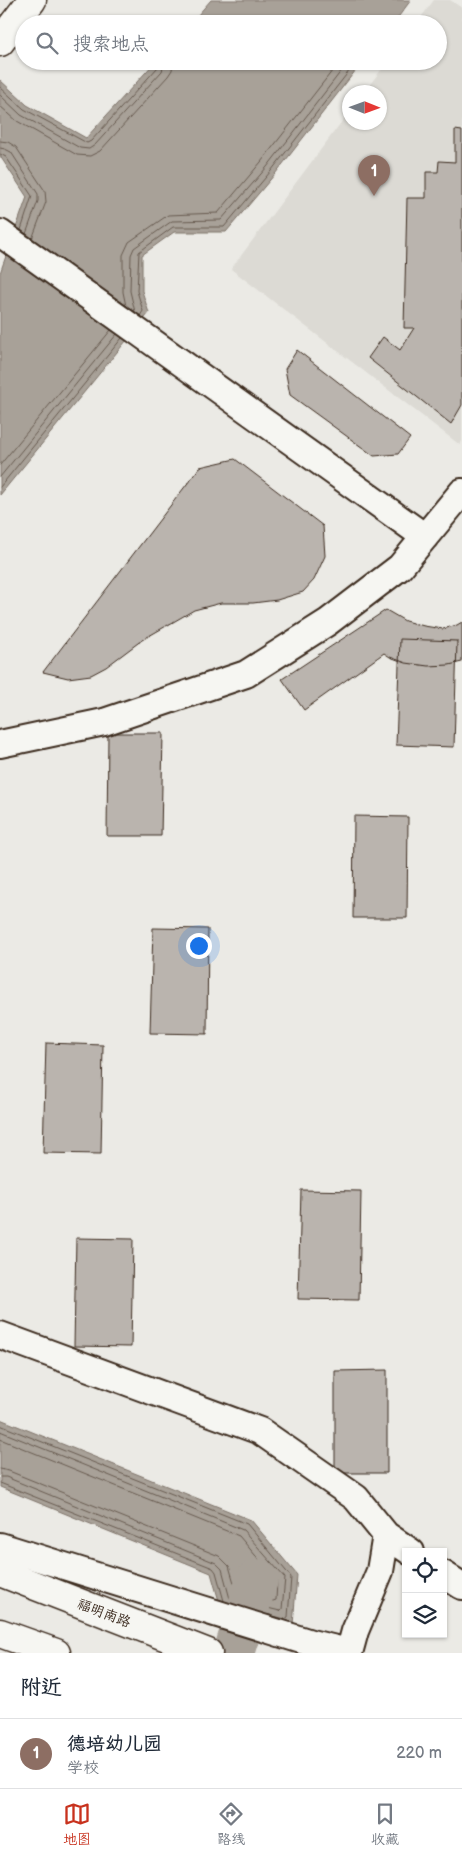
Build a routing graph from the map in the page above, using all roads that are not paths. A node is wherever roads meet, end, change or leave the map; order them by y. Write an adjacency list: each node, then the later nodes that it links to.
1 (32, 0): 2 (main road)
2 (21, 15)
3 (15, 22): 4 (main road)
4 (0, 42)
5 (0, 232): 7 (street)
6 (462, 492): 7 (street)
7 (425, 536): 8 (street)
8 (0, 744)
9 (0, 1335): 10 (street)
10 (386, 1535): 12 (street); 19 (street)
11 (0, 1546): 19 (street)
12 (405, 1548)
13 (0, 1572): 17 (main road, 福明南路)
14 (447, 1577): 15 (street)
15 (462, 1586)
16 (0, 1633): 18 (main road)
17 (197, 1649)
18 (56, 1653)
19 (348, 1653)

